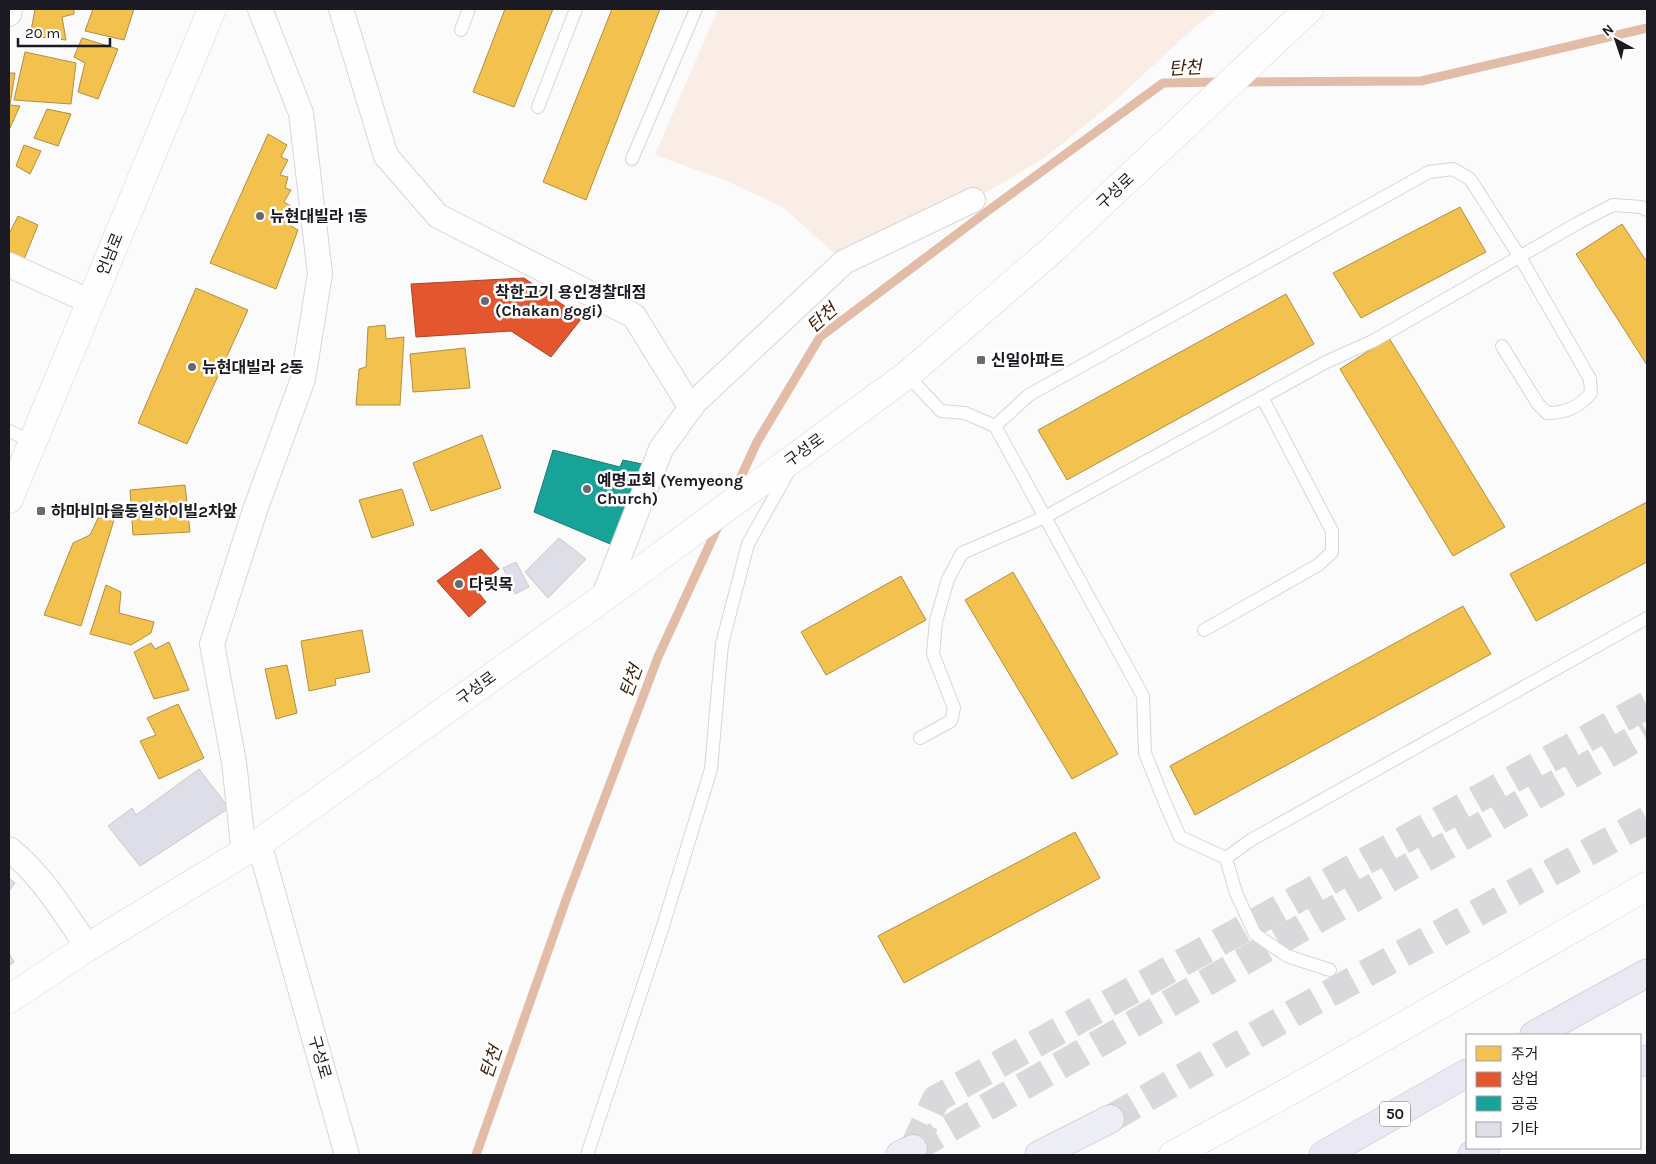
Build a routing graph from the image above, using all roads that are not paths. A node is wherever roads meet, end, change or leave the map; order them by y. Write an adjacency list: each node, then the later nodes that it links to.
1 (10, 9): 9 (street)
2 (212, 9): 17 (main road, 언남로)
3 (260, 9): 31 (street)
4 (341, 9): 21 (street)
5 (469, 9): 10 (lane)
6 (576, 9): 11 (lane)
7 (696, 9): 12 (lane)
8 (1309, 9): 19 (main road, 구성로)
9 (9, 14)
10 (461, 30)
11 (538, 107)
12 (632, 159)
13 (973, 200): 21 (street)
14 (1647, 210): 15 (lane)
15 (1520, 257): 18 (lane); 20 (lane); 22 (lane)
16 (9, 265): 17 (street)
17 (91, 302): 23 (main road, 언남로)
18 (1502, 346)
19 (907, 375): 22 (lane); 24 (main road, 구성로)
20 (1262, 397): 26 (lane); 29 (lane)
21 (691, 408): 27 (street)
22 (995, 426): 26 (lane)
23 (20, 436): 25 (main road, 언남로)
24 (792, 459): 27 (main road, 구성로); 44 (lane)
25 (9, 499)
26 (1045, 517): 30 (lane); 33 (lane)
27 (603, 598): 31 (main road, 구성로)
28 (1647, 618): 33 (lane)
29 (1204, 630)
30 (920, 738)
31 (252, 848): 35 (main road, 구성로); 43 (street, 구성로)
32 (9, 849): 35 (street)
33 (1226, 858): 36 (lane)
34 (1647, 886): 46 (main road)
35 (88, 947): 38 (main road, 구성로)
36 (1330, 970)
37 (1647, 973): 39 (highway)
38 (9, 999)
39 (1536, 1034)
40 (1466, 1074): 47 (highway, 50)
41 (1110, 1119): 45 (highway)
42 (1484, 1149): 48 (highway)
43 (347, 1155)
44 (587, 1155)
45 (1039, 1155)
46 (1173, 1155)
47 (1323, 1155)
48 (1472, 1155)

